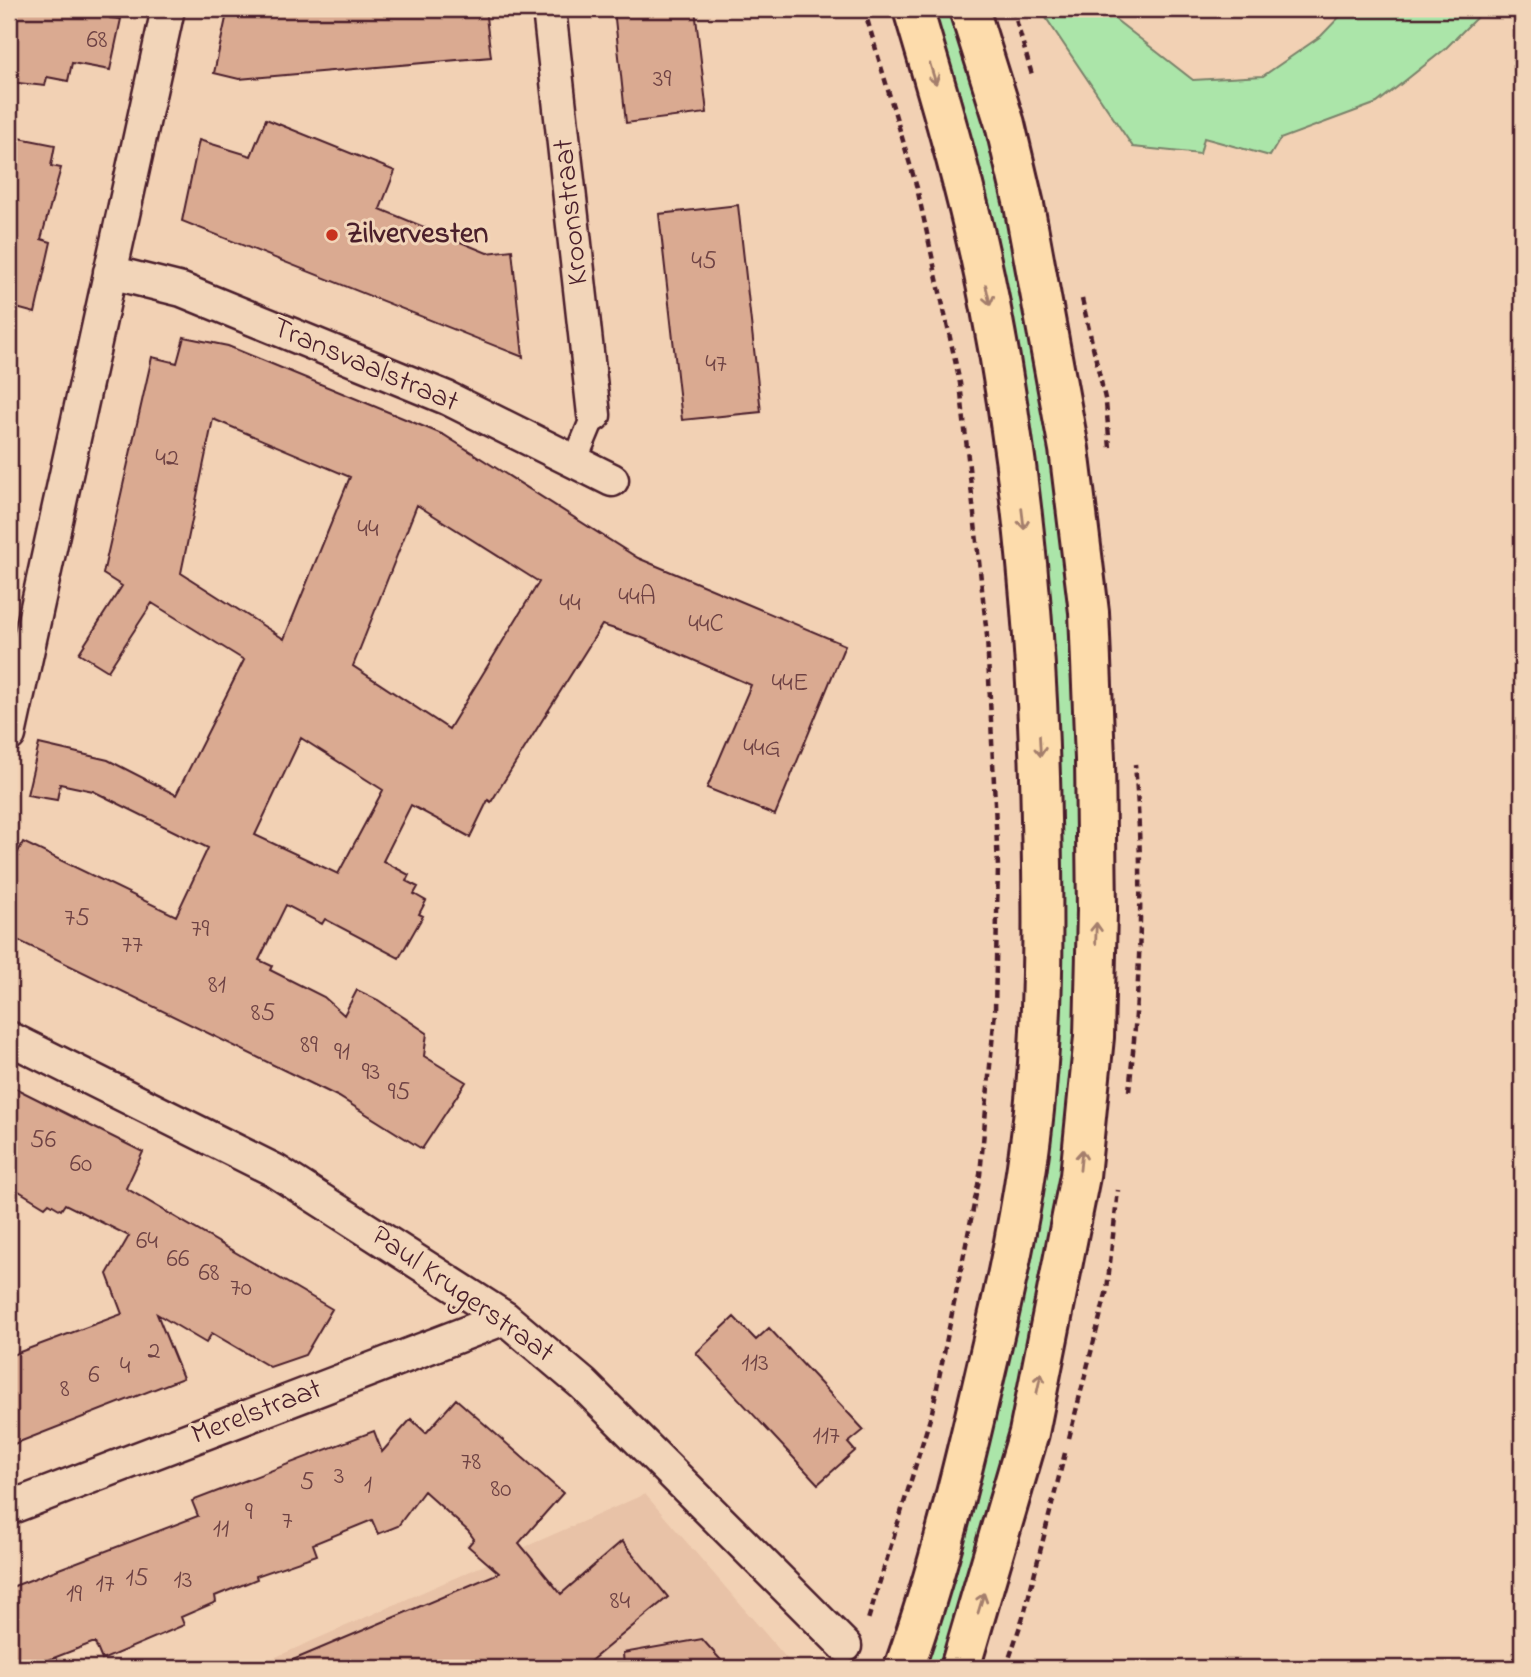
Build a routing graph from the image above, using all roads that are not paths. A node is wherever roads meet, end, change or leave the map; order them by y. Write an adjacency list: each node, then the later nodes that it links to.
1 (168, 9): 5 (street)
2 (549, 9): 6 (street, Kroonstraat)
3 (913, 9): 14 (main road, one-way to 14)
4 (969, 9): 15 (main road, one-way to 4)
5 (110, 272): 7 (street, Transvaalstraat); 9 (street)
6 (594, 415): 7 (street)
7 (574, 463): 8 (street, Transvaalstraat)
8 (612, 480)
9 (9, 735)
10 (9, 1038): 11 (street, Paul Krugerstraat)
11 (505, 1318): 12 (street, Merelstraat); 13 (street, Paul Krugerstraat)
12 (9, 1508)
13 (855, 1638)
14 (904, 1668)
15 (960, 1668)

